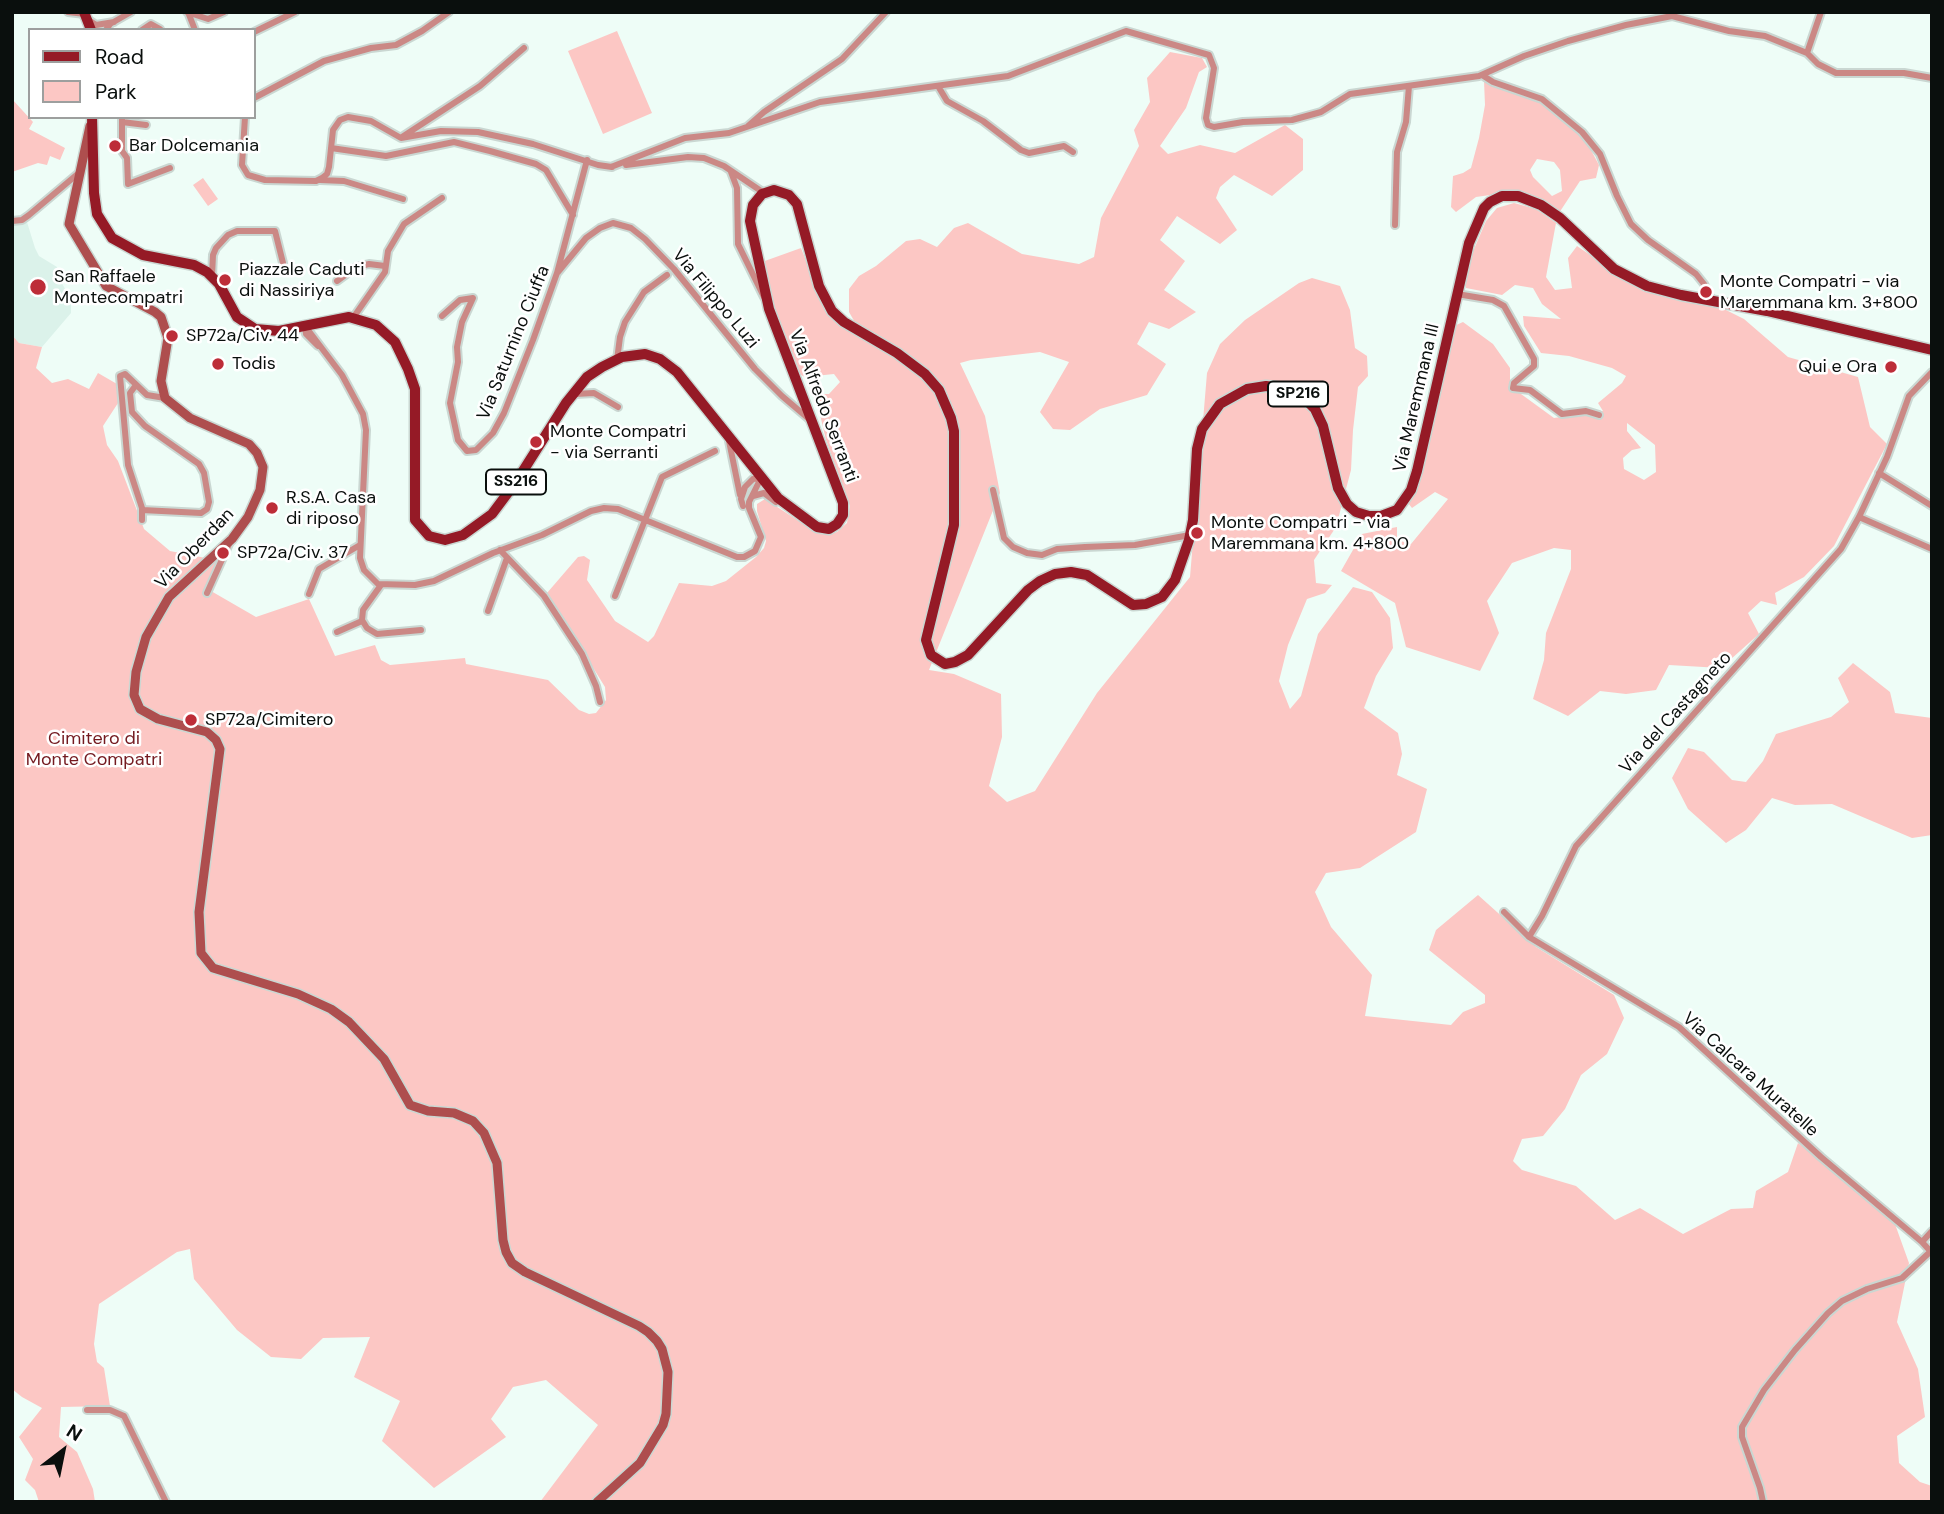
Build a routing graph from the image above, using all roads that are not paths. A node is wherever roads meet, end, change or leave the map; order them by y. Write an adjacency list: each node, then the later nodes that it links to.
1 (68, 12): 9 (street)
2 (131, 12): 12 (street)
3 (188, 12): 11 (street)
4 (224, 12): 11 (street)
5 (295, 12): 15 (street)
6 (449, 12): 22 (street)
7 (886, 12): 28 (street)
8 (1821, 12): 17 (street)
9 (85, 14): 13 (main road)
10 (1674, 14): 17 (street); 18 (street)
11 (212, 15)
12 (114, 22): 13 (street); 14 (street)
13 (93, 28)
14 (107, 28)
15 (256, 31)
16 (524, 48): 29 (street)
17 (1807, 53): 19 (street)
18 (1482, 75): 21 (street); 53 (street)
19 (1932, 78)
20 (938, 86): 21 (street); 28 (street); 31 (street)
21 (1409, 86): 43 (street)
22 (256, 97)
23 (92, 119): 36 (street)
24 (92, 119): 50 (main road)
25 (244, 119): 37 (street)
26 (122, 120): 27 (street); 34 (street)
27 (146, 125)
28 (747, 127): 33 (street)
29 (401, 138): 30 (street); 32 (street)
30 (331, 148): 37 (street); 41 (street)
31 (1073, 152)
32 (587, 160): 33 (street); 41 (street, Via Saturnino Ciuffa)
33 (611, 167): 35 (street)
34 (170, 168)
35 (727, 168): 38 (street); 54 (street)
36 (80, 172): 42 (street); 66 (street)
37 (316, 181): 40 (street)
38 (764, 193): 54 (main road, Via Alfredo Serranti); 83 (main road, Via Maremmana III / SP216)
39 (442, 198): 47 (street)
40 (403, 199)
41 (573, 215): 44 (street, Via Saturnino Ciuffa)
42 (12, 221)
43 (1395, 225)
44 (567, 237): 45 (street); 48 (street, Via Saturnino Ciuffa)
45 (582, 243): 48 (street, Via Filippo Luzi); 69 (street, Via Filippo Luzi)
46 (283, 262): 50 (street)
47 (385, 266): 51 (street); 56 (street)
48 (557, 273): 55 (street, Via Saturnino Ciuffa)
49 (667, 275): 62 (street)
50 (212, 276): 59 (main road)
51 (337, 281)
52 (1457, 294): 53 (main road, Via Maremmana III / SP216); 68 (street); 83 (main road, Via Maremmana III / SP216)
53 (1712, 301): 61 (main road, Via Maremmana III / SP216)
54 (769, 309): 69 (main road, Via Alfredo Serranti)
55 (442, 316)
56 (353, 317): 57 (main road); 65 (main road, SS216)
57 (323, 322): 58 (main road); 60 (street)
58 (305, 326): 59 (main road); 60 (street)
59 (285, 330): 60 (street)
60 (316, 341): 85 (street)
61 (1932, 350)
62 (617, 360): 65 (main road, SS216); 70 (main road, SS216)
63 (1932, 372): 72 (street, Via del Castagneto)
64 (136, 385): 66 (street); 78 (street); 78 (street)
65 (573, 394): 67 (street)
66 (164, 398): 84 (street, Via Oberdan)
67 (618, 407)
68 (1599, 415)
69 (815, 430): 82 (main road, Via Alfredo Serranti)
70 (725, 433): 73 (main road, SS216); 76 (street)
71 (715, 451): 80 (street)
72 (1879, 473): 77 (street); 79 (street, Via del Castagneto)
73 (761, 478): 75 (street); 76 (street); 82 (main road, SS216)
74 (993, 491): 83 (street)
75 (751, 498): 82 (street); 88 (street)
76 (743, 506): 88 (street)
77 (1932, 506)
78 (142, 510): 81 (street)
79 (1859, 517): 86 (street); 100 (street, Via del Castagneto)
80 (646, 519): 87 (street); 88 (street); 93 (street)
81 (142, 520)
82 (806, 520)
83 (1190, 535)
84 (232, 539): 91 (street); 106 (street, Via Oberdan)
85 (360, 545): 90 (street); 92 (street)
86 (1932, 549)
87 (500, 550): 89 (street); 90 (street)
88 (755, 551)
89 (508, 558): 94 (street); 98 (street)
90 (381, 585): 95 (street)
91 (207, 593)
92 (309, 594)
93 (615, 596)
94 (488, 611)
95 (362, 621): 96 (street); 97 (street)
96 (421, 630)
97 (337, 632)
98 (600, 702)
99 (1504, 912): 100 (street, Via Calcara Muratelle)
100 (1529, 937): 102 (street, Via Calcara Muratelle)
101 (1932, 1231): 102 (street)
102 (1923, 1242): 103 (street, Via Calcara Muratelle)
103 (1931, 1252): 107 (street)
104 (87, 1410): 105 (street)
105 (166, 1502)
106 (597, 1502)
107 (1763, 1502)

